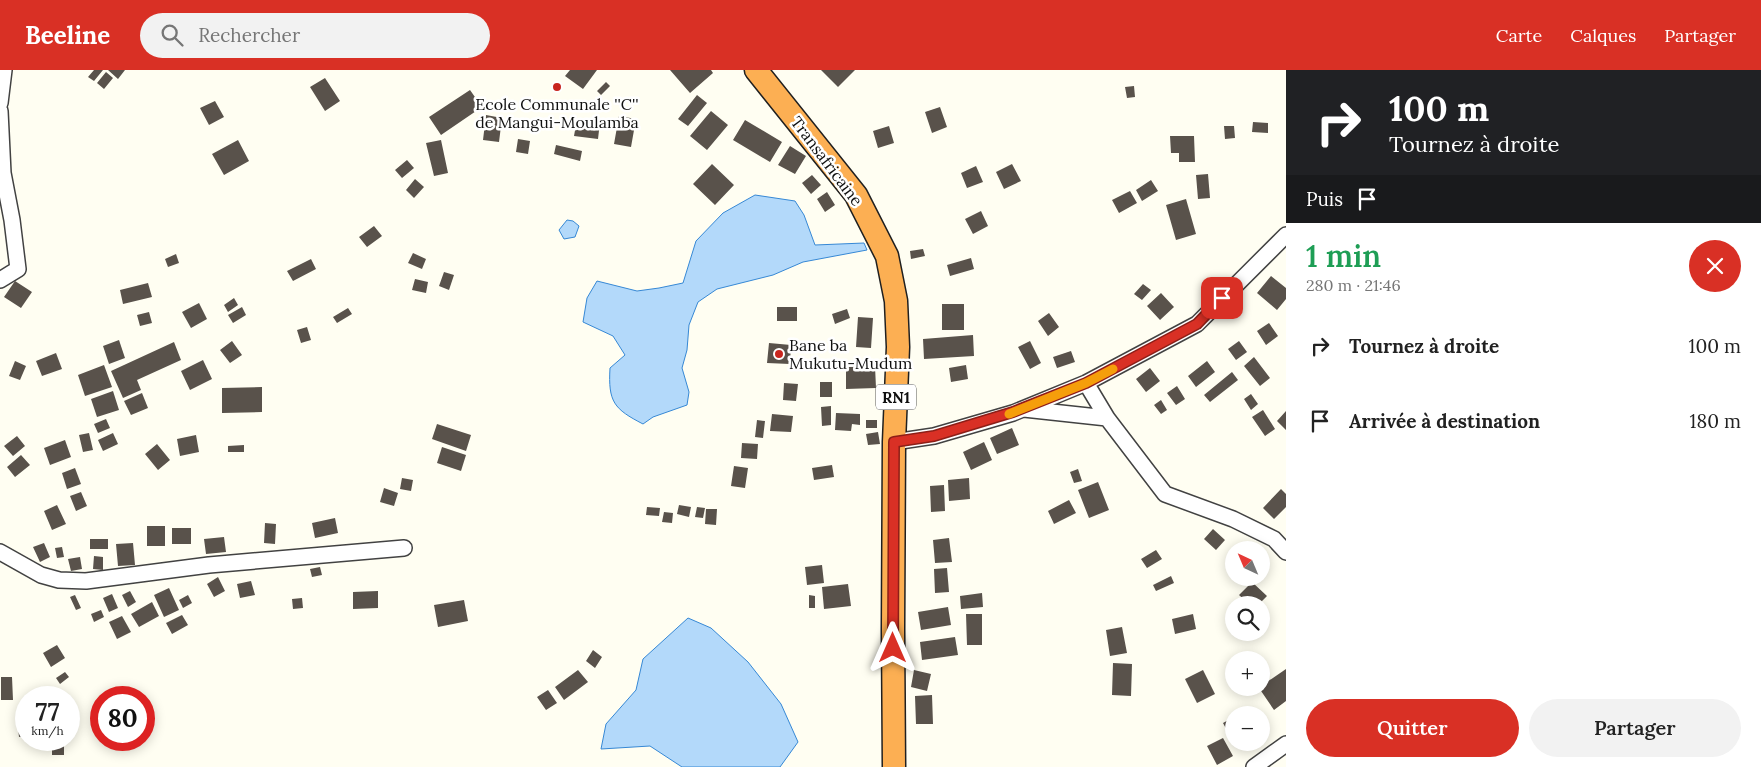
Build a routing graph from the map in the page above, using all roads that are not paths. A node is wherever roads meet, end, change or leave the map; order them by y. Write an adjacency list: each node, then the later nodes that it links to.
1 (4, 70): 3 (street)
2 (756, 70): 10 (highway, Transafricaine / RN1)
3 (0, 103)
4 (0, 111): 6 (street)
5 (1286, 235): 7 (street)
6 (0, 280)
7 (1086, 383): 8 (street); 9 (street)
8 (1020, 409): 9 (street); 10 (street)
9 (1107, 418): 13 (street)
10 (894, 442): 15 (highway, Transafricaine / RN1)
11 (404, 548): 12 (street)
12 (0, 552)
13 (1286, 552)
14 (1286, 744): 16 (street)
15 (894, 767)
16 (1254, 767)

